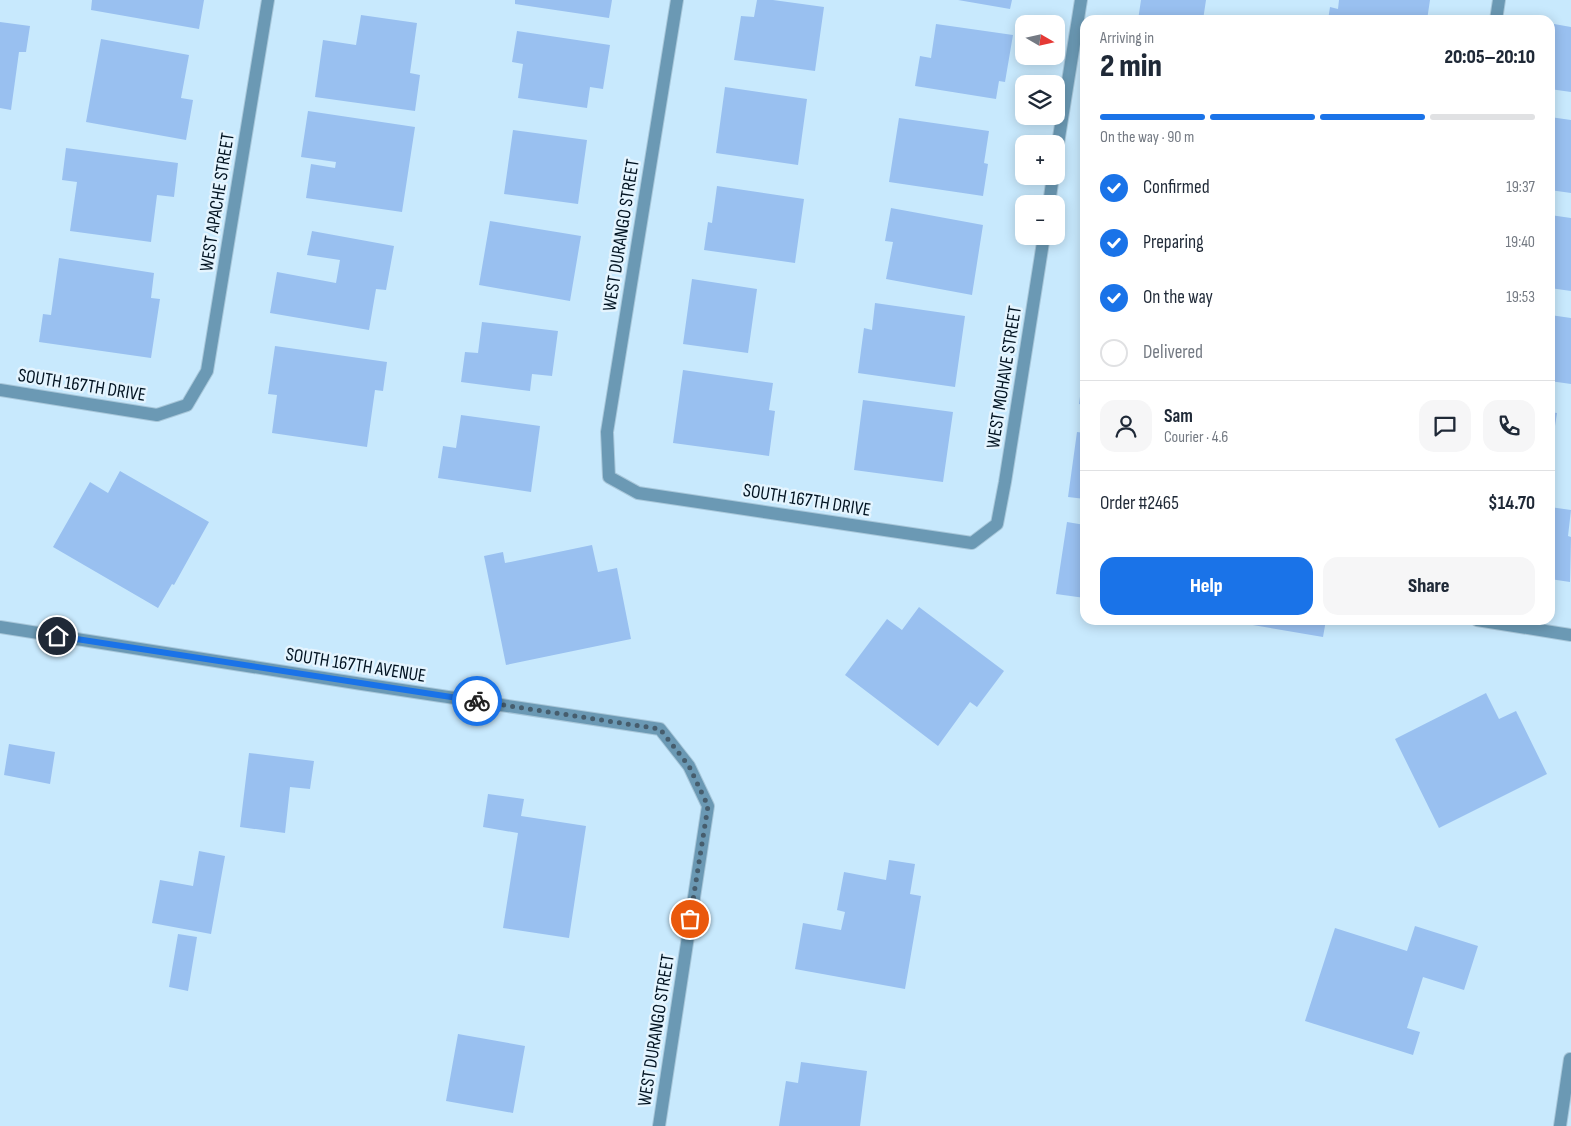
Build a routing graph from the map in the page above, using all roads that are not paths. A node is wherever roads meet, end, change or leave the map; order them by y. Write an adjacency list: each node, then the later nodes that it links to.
1 (268, 0): 9 (street, WEST APACHE STREET)
2 (677, 0): 10 (street, WEST DURANGO STREET)
3 (1081, 0): 6 (street)
4 (1499, 0): 5 (street)
5 (1497, 15)
6 (1059, 135)
7 (1043, 245): 11 (street, WEST MOHAVE STREET)
8 (0, 390): 9 (street, SOUTH 167TH DRIVE)
9 (187, 406)
10 (608, 477): 11 (street, SOUTH 167TH DRIVE)
11 (997, 524)
12 (1508, 625): 14 (street)
13 (0, 626): 15 (street, SOUTH 167TH AVENUE)
14 (1571, 635)
15 (689, 766): 17 (street, WEST DURANGO STREET)
16 (1570, 1059): 18 (street)
17 (659, 1126)
18 (1560, 1126)

